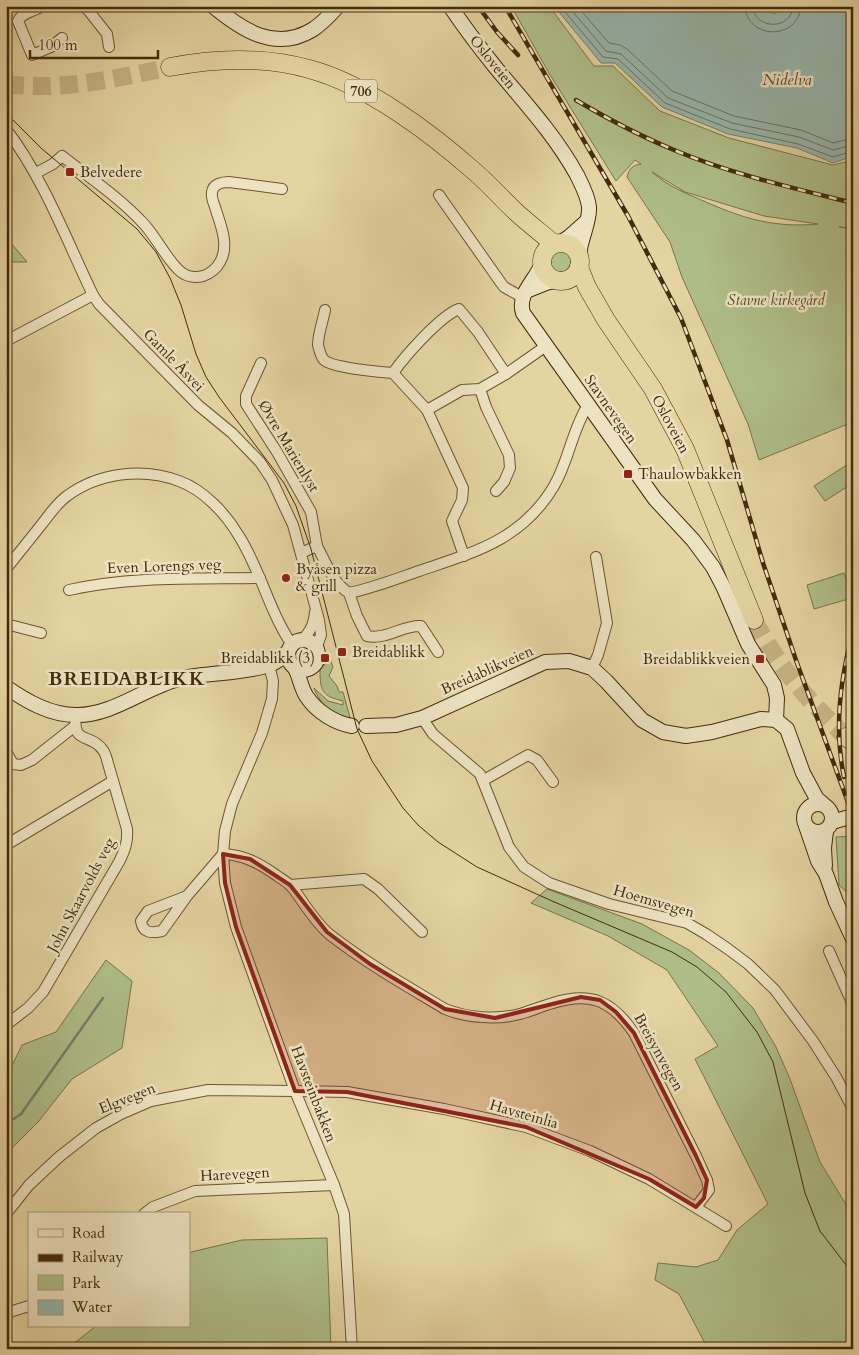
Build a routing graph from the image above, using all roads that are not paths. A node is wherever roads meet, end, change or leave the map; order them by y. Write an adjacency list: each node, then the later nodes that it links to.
1 (83, 6): 7 (street)
2 (213, 6): 3 (street)
3 (338, 6)
4 (450, 6): 14 (street, Osloveien)
5 (39, 12): 6 (street)
6 (62, 38)
7 (109, 47)
8 (170, 67): 13 (highway, 706)
9 (6, 129): 10 (street, Gamle Åsvei)
10 (36, 173): 11 (street); 20 (street, Gamle Åsvei)
11 (282, 189)
12 (439, 195): 19 (street)
13 (517, 212): 15 (highway, 706); 16 (highway, 706)
14 (588, 221): 15 (street); 17 (street, Osloveien)
15 (557, 243): 16 (highway); 17 (highway, 706)
16 (542, 261): 18 (highway, 706); 19 (street)
17 (579, 261): 18 (highway); 22 (highway, Osloveien / 706)
18 (560, 280): 19 (street); 22 (highway, Osloveien / 706)
19 (524, 294): 24 (street, Stavnevegen)
20 (93, 295): 23 (street); 33 (street, Gamle Åsvei)
21 (324, 310): 26 (street)
22 (606, 320): 41 (highway, Osloveien / 706)
23 (6, 341)
24 (546, 346): 27 (street); 29 (street, Stavnevegen)
25 (261, 363): 32 (street, Øvre Marienlyst)
26 (393, 373): 27 (street); 30 (street)
27 (506, 374): 28 (street)
28 (480, 389): 30 (street); 31 (street)
29 (588, 405): 34 (street); 53 (street, Stavnevegen)
30 (427, 410): 34 (street)
31 (496, 491)
32 (317, 546): 33 (street); 39 (street)
33 (301, 553): 40 (street, Gamle Åsvei)
34 (464, 556): 39 (street)
35 (596, 557): 49 (street)
36 (6, 569): 37 (street)
37 (260, 578): 38 (street, Even Lorengs veg); 46 (street)
38 (69, 590)
39 (349, 593): 45 (street)
40 (316, 608): 44 (street, Gamle Åsvei); 46 (street)
41 (754, 620)
42 (6, 624): 43 (street)
43 (41, 633)
44 (316, 649): 46 (street); 48 (street)
45 (438, 652)
46 (294, 654): 47 (street); 48 (street); 51 (street, Breidablikveien)
47 (269, 665): 54 (street); 65 (street, Havsteinbakken)
48 (312, 668): 51 (street)
49 (592, 668): 52 (street, Breidablikveien); 53 (street, Breidablikveien)
50 (6, 687): 54 (street)
51 (316, 707): 52 (street, Breidablikveien)
52 (422, 718): 57 (street, Hoemsvegen)
53 (776, 720): 56 (street)
54 (75, 721): 55 (street); 58 (street, John Skaarvolds veg)
55 (6, 751)
56 (803, 773): 60 (street); 62 (street)
57 (484, 780): 59 (street); 75 (street, Hoemsvegen)
58 (114, 781): 64 (street); 73 (street, John Skaarvolds veg)
59 (553, 782)
60 (806, 811): 62 (street); 63 (street)
61 (853, 815): 62 (street)
62 (828, 817): 63 (street); 66 (street)
63 (806, 826): 66 (street)
64 (6, 845)
65 (223, 854): 67 (street, Breisynvegen); 68 (street); 74 (street, Havsteinbakken)
66 (826, 874): 70 (street)
67 (290, 885): 69 (street); 77 (street, Breisynvegen)
68 (187, 896): 68 (street)
69 (422, 932)
70 (853, 939)
71 (829, 951): 72 (street)
72 (853, 1005)
73 (6, 1025)
74 (295, 1091): 76 (street, Havsteinbakken); 77 (street, Havsteinlia); 79 (street, Elgvegen)
75 (853, 1109)
76 (334, 1185): 78 (street, Harevegen); 83 (street, Havsteinbakken)
77 (696, 1207): 80 (street, Havsteinlia)
78 (147, 1212)
79 (6, 1214)
80 (726, 1226)
81 (28, 1306): 82 (street)
82 (6, 1313)
83 (352, 1349)

